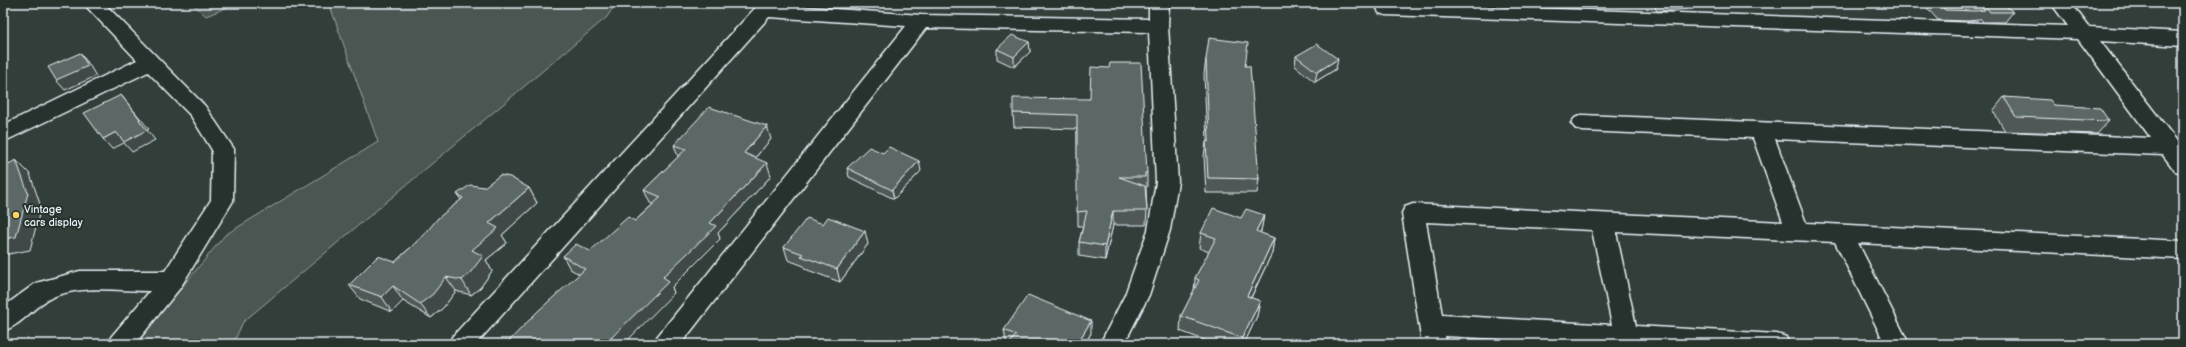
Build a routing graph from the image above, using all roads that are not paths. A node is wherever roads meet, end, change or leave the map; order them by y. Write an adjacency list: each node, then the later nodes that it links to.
1 (93, 3): 11 (street)
2 (1159, 3): 8 (street)
3 (1385, 3): 6 (street)
4 (2061, 3): 9 (street)
5 (765, 7): 7 (street); 26 (street)
6 (1537, 9): 9 (street)
7 (911, 14): 8 (street); 27 (street)
8 (1158, 26): 28 (street)
9 (2083, 33): 10 (street); 15 (street)
10 (2183, 39)
11 (150, 62): 14 (street); 21 (street)
12 (1582, 123): 13 (street)
13 (1761, 130): 15 (street); 18 (street)
14 (3, 134)
15 (2168, 147): 16 (street)
16 (2183, 165)
17 (1602, 222): 18 (street); 23 (street); 24 (street)
18 (1798, 232): 19 (street)
19 (1842, 234): 20 (street); 30 (street)
20 (2183, 250)
21 (172, 281): 22 (street); 25 (street)
22 (3, 321)
23 (1432, 334): 24 (street)
24 (1627, 340): 29 (street)
25 (120, 344)
26 (461, 344)
27 (666, 344)
28 (1112, 344)
29 (1777, 344)
30 (1897, 344)

